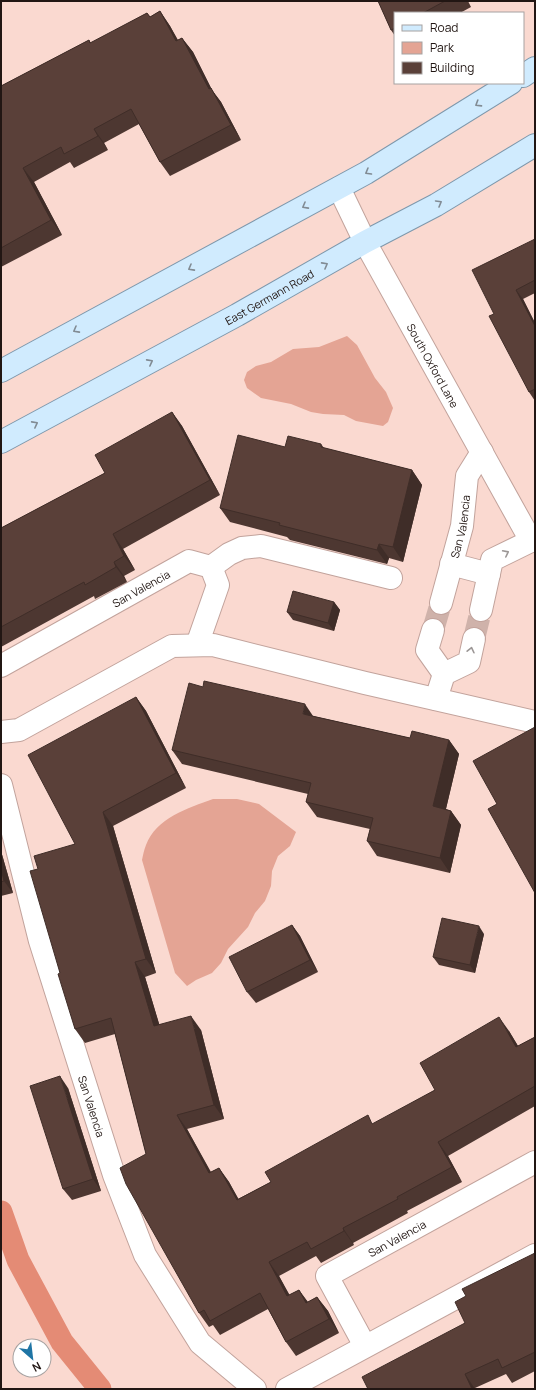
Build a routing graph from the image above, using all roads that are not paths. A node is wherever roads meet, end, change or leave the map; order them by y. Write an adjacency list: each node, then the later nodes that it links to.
1 (535, 68): 2 (main road)
2 (524, 75)
3 (509, 84): 5 (main road, one-way to 5)
4 (535, 145): 6 (main road, East Germann Road, one-way to 4)
5 (339, 188): 6 (street, South Oxford Lane); 7 (main road, one-way to 7)
6 (365, 242): 8 (main road, East Germann Road, one-way to 6); 9 (street, South Oxford Lane)
7 (1, 371)
8 (1, 442)
9 (482, 452): 10 (street, South Oxford Lane); 12 (street, San Valencia)
10 (528, 516): 11 (street, South Oxford Lane)
11 (533, 540): 14 (street, one-way to 11)
12 (451, 564): 14 (street); 16 (street, San Valencia)
13 (211, 567): 15 (street); 20 (street); 21 (street, San Valencia)
14 (489, 574): 17 (street)
15 (391, 578)
16 (441, 603)
17 (480, 610)
18 (433, 630): 22 (street)
19 (474, 639): 22 (street, one-way to 19)
20 (197, 645): 23 (street); 25 (street)
21 (1, 666)
22 (444, 674): 23 (street)
23 (436, 699): 24 (street)
24 (535, 722)
25 (1, 732)
26 (1, 785): 30 (street, San Valencia)
27 (535, 1162): 29 (street, San Valencia)
28 (535, 1255): 29 (street)
29 (365, 1346): 31 (street)
30 (255, 1389)
31 (287, 1389)

